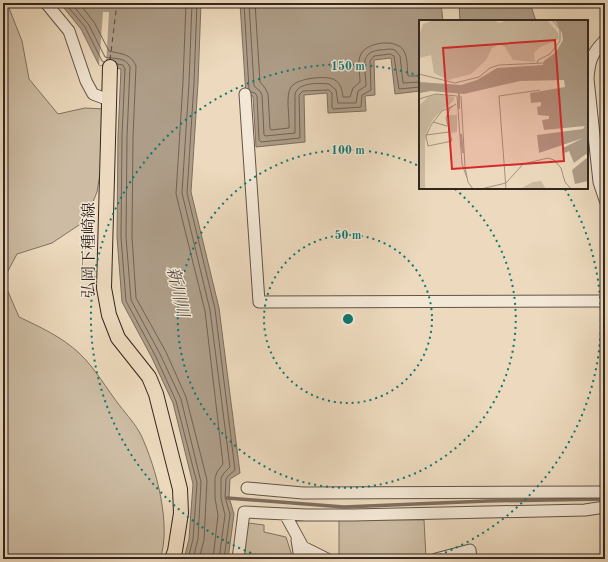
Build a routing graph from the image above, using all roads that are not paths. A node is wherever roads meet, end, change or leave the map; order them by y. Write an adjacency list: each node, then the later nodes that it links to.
1 (46, 3): 5 (street)
2 (605, 40): 6 (street)
3 (110, 67): 5 (main road, 弘岡下種崎線)
4 (245, 94): 7 (street)
5 (109, 100): 13 (main road, 弘岡下種崎線)
6 (605, 200)
7 (605, 301)
8 (247, 488): 9 (street)
9 (605, 492)
10 (605, 507): 11 (street)
11 (285, 514): 12 (street); 14 (street)
12 (296, 534): 15 (street); 16 (street)
13 (172, 559)
14 (238, 559)
15 (300, 559)
16 (327, 559)
17 (436, 559): 18 (street)
18 (471, 559)

